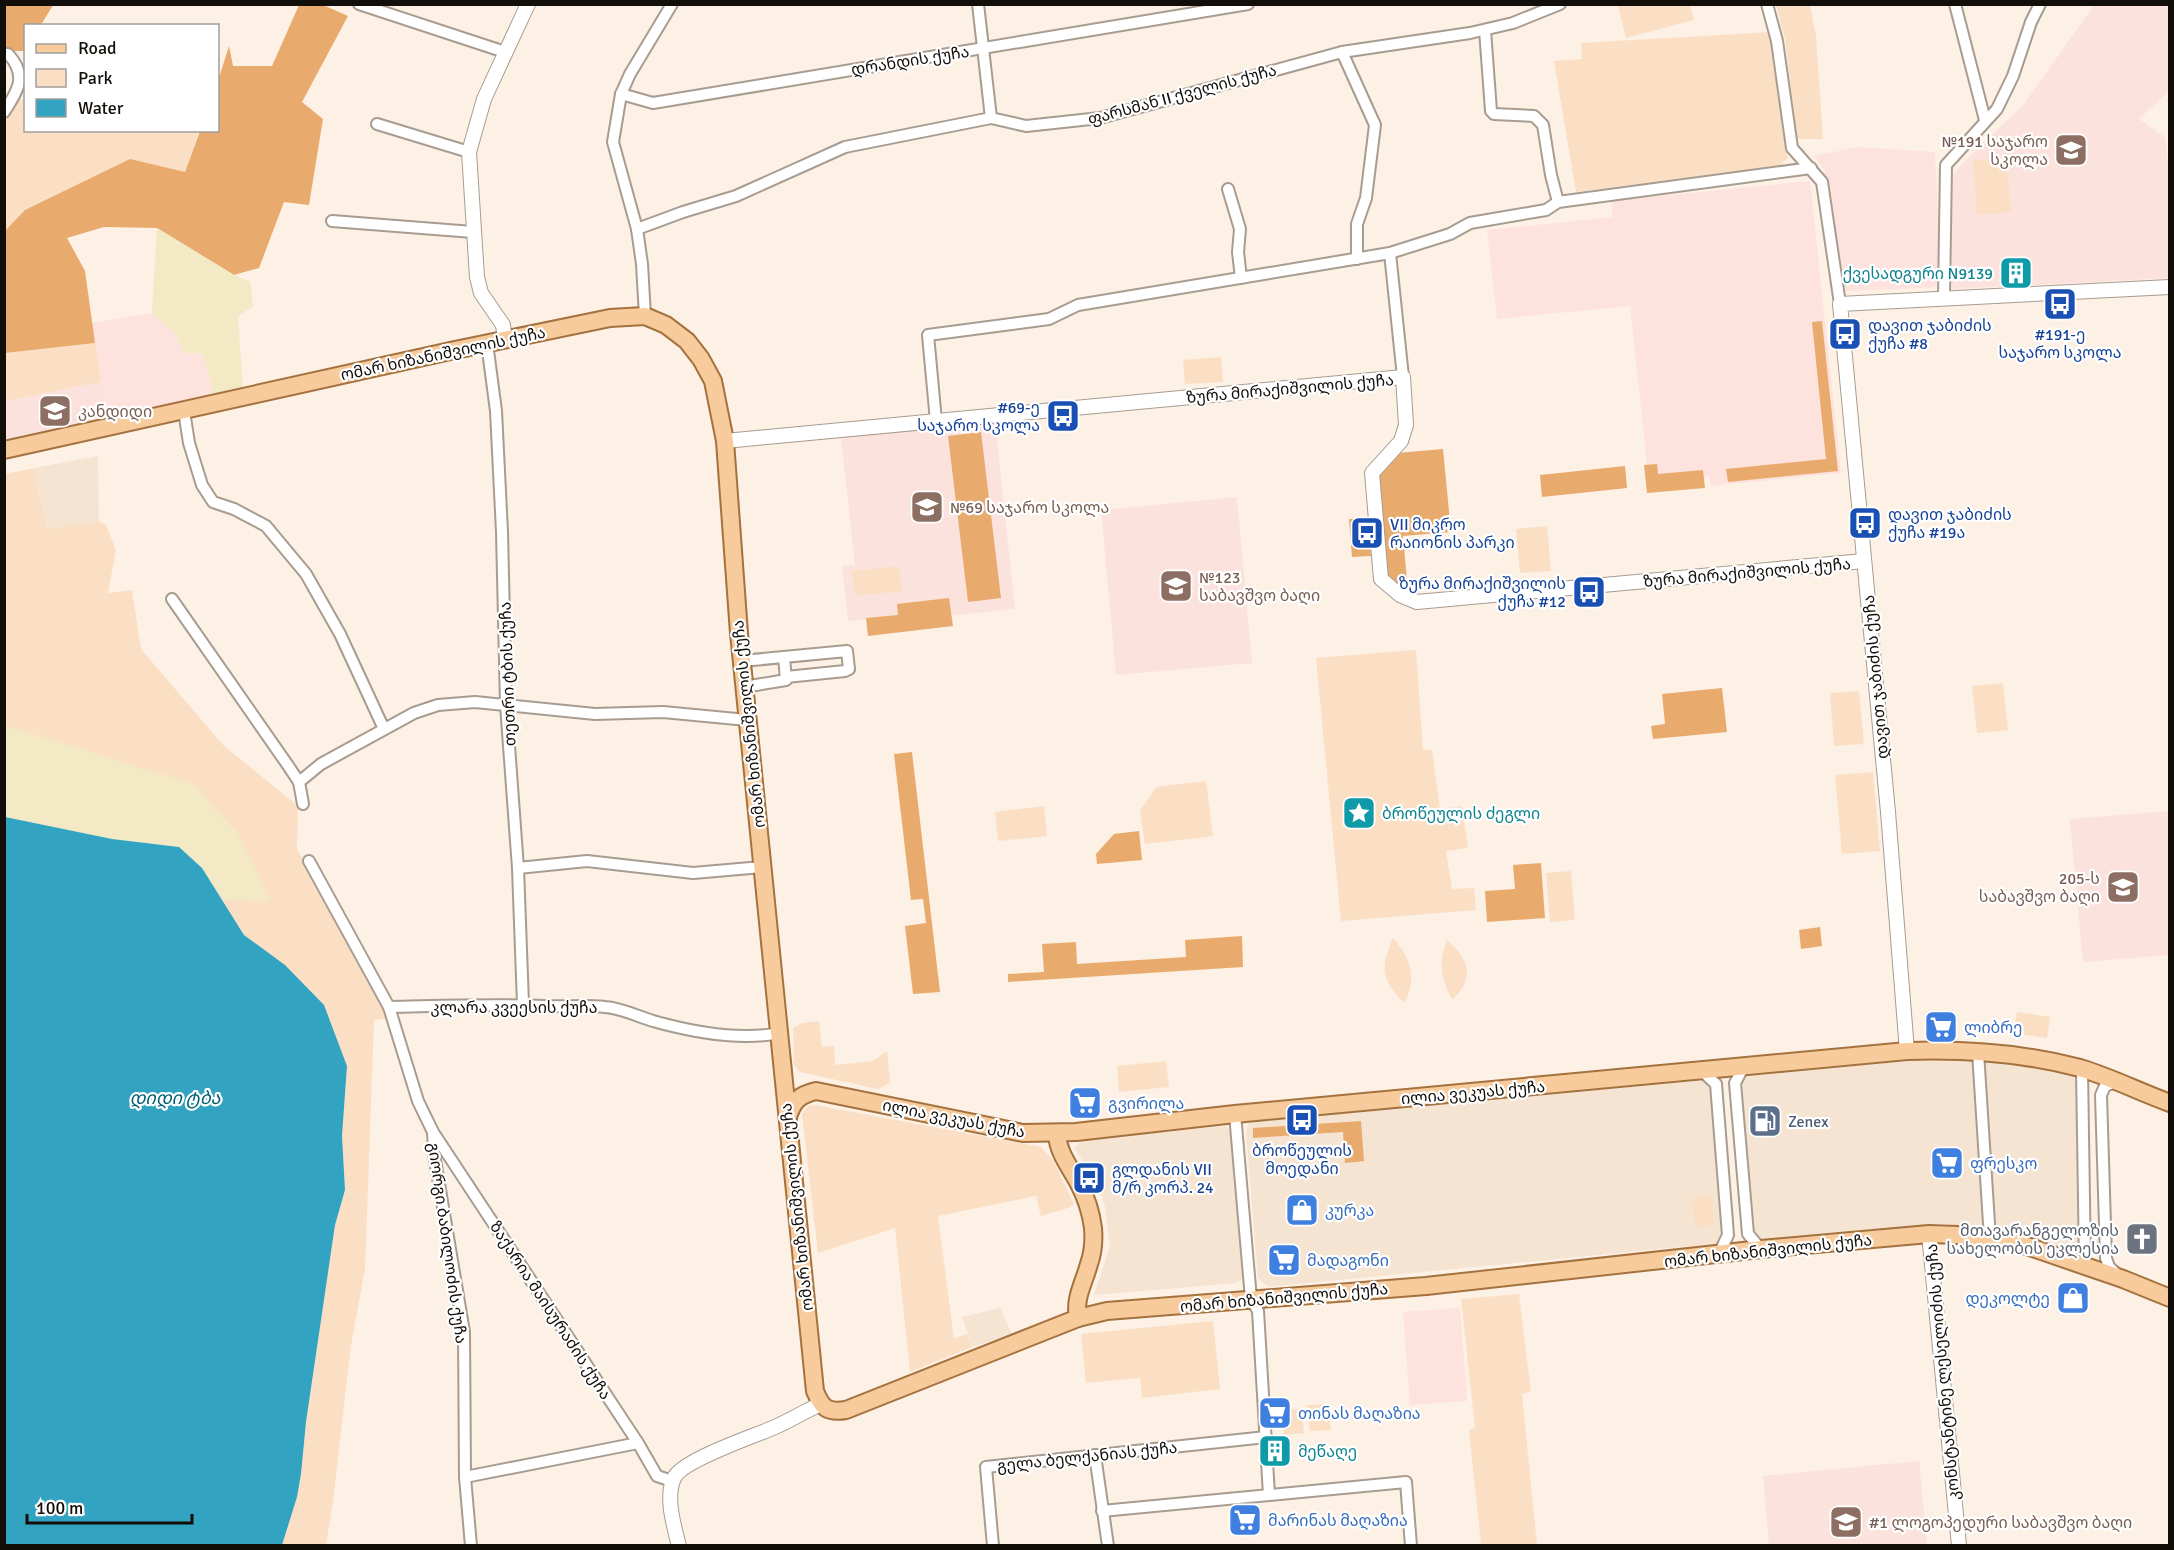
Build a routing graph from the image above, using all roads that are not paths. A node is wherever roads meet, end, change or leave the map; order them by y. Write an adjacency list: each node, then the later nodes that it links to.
1 (359, 4): 12 (street)
2 (528, 4): 12 (street)
3 (672, 4): 15 (street)
4 (978, 4): 11 (street)
5 (1248, 4): 11 (street, დრანდის ქუჩა)
6 (1560, 4): 10 (street, ფარსმან II ქველის ქუჩა)
7 (1767, 4): 21 (street, დავით ჯაბიძის ქუჩა)
8 (1955, 4): 18 (street)
9 (2040, 4): 18 (street)
10 (1485, 30): 13 (street, ფარსმან II ქველის ქუჩა); 23 (street)
11 (983, 48): 15 (street, დრანდის ქუჩა); 17 (street)
12 (505, 52): 20 (street)
13 (1342, 52): 17 (street, ფარსმან II ქველის ქუჩა); 28 (street)
14 (4, 54): 16 (street)
15 (621, 94): 25 (street)
16 (4, 112)
17 (991, 118): 25 (street, ფარსმან II ქველის ქუჩა)
18 (1985, 120): 31 (street)
19 (377, 124): 20 (street)
20 (469, 152): 26 (street)
21 (1811, 168): 23 (street); 32 (street, დავით ჯაბიძის ქუჩა)
22 (1228, 189): 29 (street)
23 (1558, 202): 27 (street)
24 (332, 221): 26 (street)
25 (637, 229): 33 (street)
26 (473, 232): 34 (street)
27 (1390, 253): 28 (street); 36 (street)
28 (1356, 259): 29 (street)
29 (1241, 278): 38 (street)
30 (2169, 287): 31 (street)
31 (1944, 297): 32 (street)
32 (1840, 304): 41 (street, დავით ჯაბიძის ქუჩა)
33 (645, 316): 34 (main road, ომარ ხიზანიშვილის ქუჩა); 39 (main road, ომარ ხიზანიშვილის ქუჩა)
34 (505, 339): 35 (main road, ომარ ხიზანიშვილის ქუჩა)
35 (487, 343): 37 (main road, ომარ ხიზანიშვილის ქუჩა); 47 (street, თეთრი ტბის ქუჩა)
36 (1403, 377): 38 (street, ზურა მირაქიშვილის ქუჩა); 41 (street, ზურა მირაქიშვილის ქუჩა)
37 (184, 411): 40 (main road, ომარ ხიზანიშვილის ქუჩა); 49 (street)
38 (936, 421): 39 (street, ზურა მირაქიშვილის ქუჩა)
39 (725, 441): 44 (main road, ომარ ხიზანიშვილის ქუჩა)
40 (4, 450)
41 (1864, 561): 58 (street, დავით ჯაბიძის ქუჩა)
42 (172, 600): 50 (street)
43 (784, 657): 44 (street); 45 (street); 45 (street)
44 (742, 661): 46 (main road, ომარ ხიზანიშვილის ქუჩა)
45 (786, 677): 46 (street)
46 (744, 687): 48 (main road, ომარ ხიზანიშვილის ქუჩა)
47 (506, 705): 48 (street); 49 (street); 54 (street, თეთრი ტბის ქუჩა)
48 (747, 720): 53 (main road, ომარ ხიზანიშვილის ქუჩა)
49 (384, 729): 50 (street)
50 (299, 782): 51 (street)
51 (303, 804)
52 (309, 861): 56 (street, გიორგი ბაბილოძის ქუჩა)
53 (762, 867): 54 (street); 57 (main road, ომარ ხიზანიშვილის ქუჩა)
54 (519, 868): 55 (street, თეთრი ტბის ქუჩა)
55 (523, 1004): 56 (street, კლარა კვეესის ქუჩა); 57 (street, კლარა კვეესის ქუჩა)
56 (389, 1007): 69 (street, გიორგი ბაბილოძის ქუჩა)
57 (780, 1033): 61 (main road, ომარ ხიზანიშვილის ქუჩა)
58 (1907, 1051): 59 (main road, ილია ვეკუას ქუჩა); 60 (main road, ილია ვეკუას ქუჩა)
59 (1978, 1052): 62 (main road, ილია ვეკუას ქუჩა); 72 (street)
60 (1744, 1066): 63 (main road, ილია ვეკუას ქუჩა); 73 (street)
61 (782, 1067): 65 (main road, ილია ვეკუას ქუჩა); 68 (main road, ომარ ხიზანიშვილის ქუჩა)
62 (2082, 1069): 64 (main road, ილია ვეკუას ქუჩა); 75 (street)
63 (1702, 1071): 67 (main road, ილია ვეკუას ქუჩა); 74 (street)
64 (2115, 1082): 66 (main road, ილია ვეკუას ქუჩა); 76 (street)
65 (816, 1091): 68 (main road); 70 (main road, ილია ვეკუას ქუჩა)
66 (2169, 1104)
67 (1235, 1114): 70 (main road, ილია ვეკუას ქუჩა); 78 (street)
68 (788, 1119): 80 (main road, ომარ ხიზანიშვილის ქუჩა)
69 (433, 1132): 82 (street, ზაქარია მაისურაძის ქუჩა); 84 (street, გიორგი ბაბილოძის ქუჩა)
70 (1057, 1134): 79 (main road)
71 (1929, 1234): 72 (main road, ომარ ხიზანიშვილის ქუჩა); 73 (main road, ომარ ხიზანიშვილის ქუჩა); 93 (street, კონსტანტინე ლესელიძის ქუჩა)
72 (1989, 1239): 75 (main road, ომარ ხიზანიშვილის ქუჩა)
73 (1761, 1249): 74 (main road, ომარ ხიზანიშვილის ქუჩა)
74 (1719, 1254): 78 (main road, ომარ ხიზანიშვილის ქუჩა)
75 (2085, 1265): 76 (main road, ომარ ხიზანიშვილის ქუჩა)
76 (2123, 1279): 77 (main road, ომარ ხიზანიშვილის ქუჩა)
77 (2169, 1298)
78 (1251, 1299): 79 (main road, ომარ ხიზანიშვილის ქუჩა); 81 (street)
79 (1078, 1318): 80 (main road, ომარ ხიზანიშვილის ქუჩა)
80 (820, 1404): 85 (street)
81 (1266, 1437): 83 (street, გელა ბელქანიას ქუჩა); 86 (street)
82 (638, 1443): 84 (street); 85 (street, ზაქარია მაისურაძის ქუჩა)
83 (1095, 1455): 87 (street); 90 (street, გელა ბელქანიას ქუჩა)
84 (465, 1477): 88 (street, გიორგი ბაბილოძის ქუჩა)
85 (672, 1481): 89 (street)
86 (1269, 1495): 87 (street); 92 (street)
87 (1102, 1511): 91 (street)
88 (471, 1545)
89 (679, 1545)
90 (993, 1545)
91 (1107, 1545)
92 (1411, 1545)
93 (1959, 1545)

